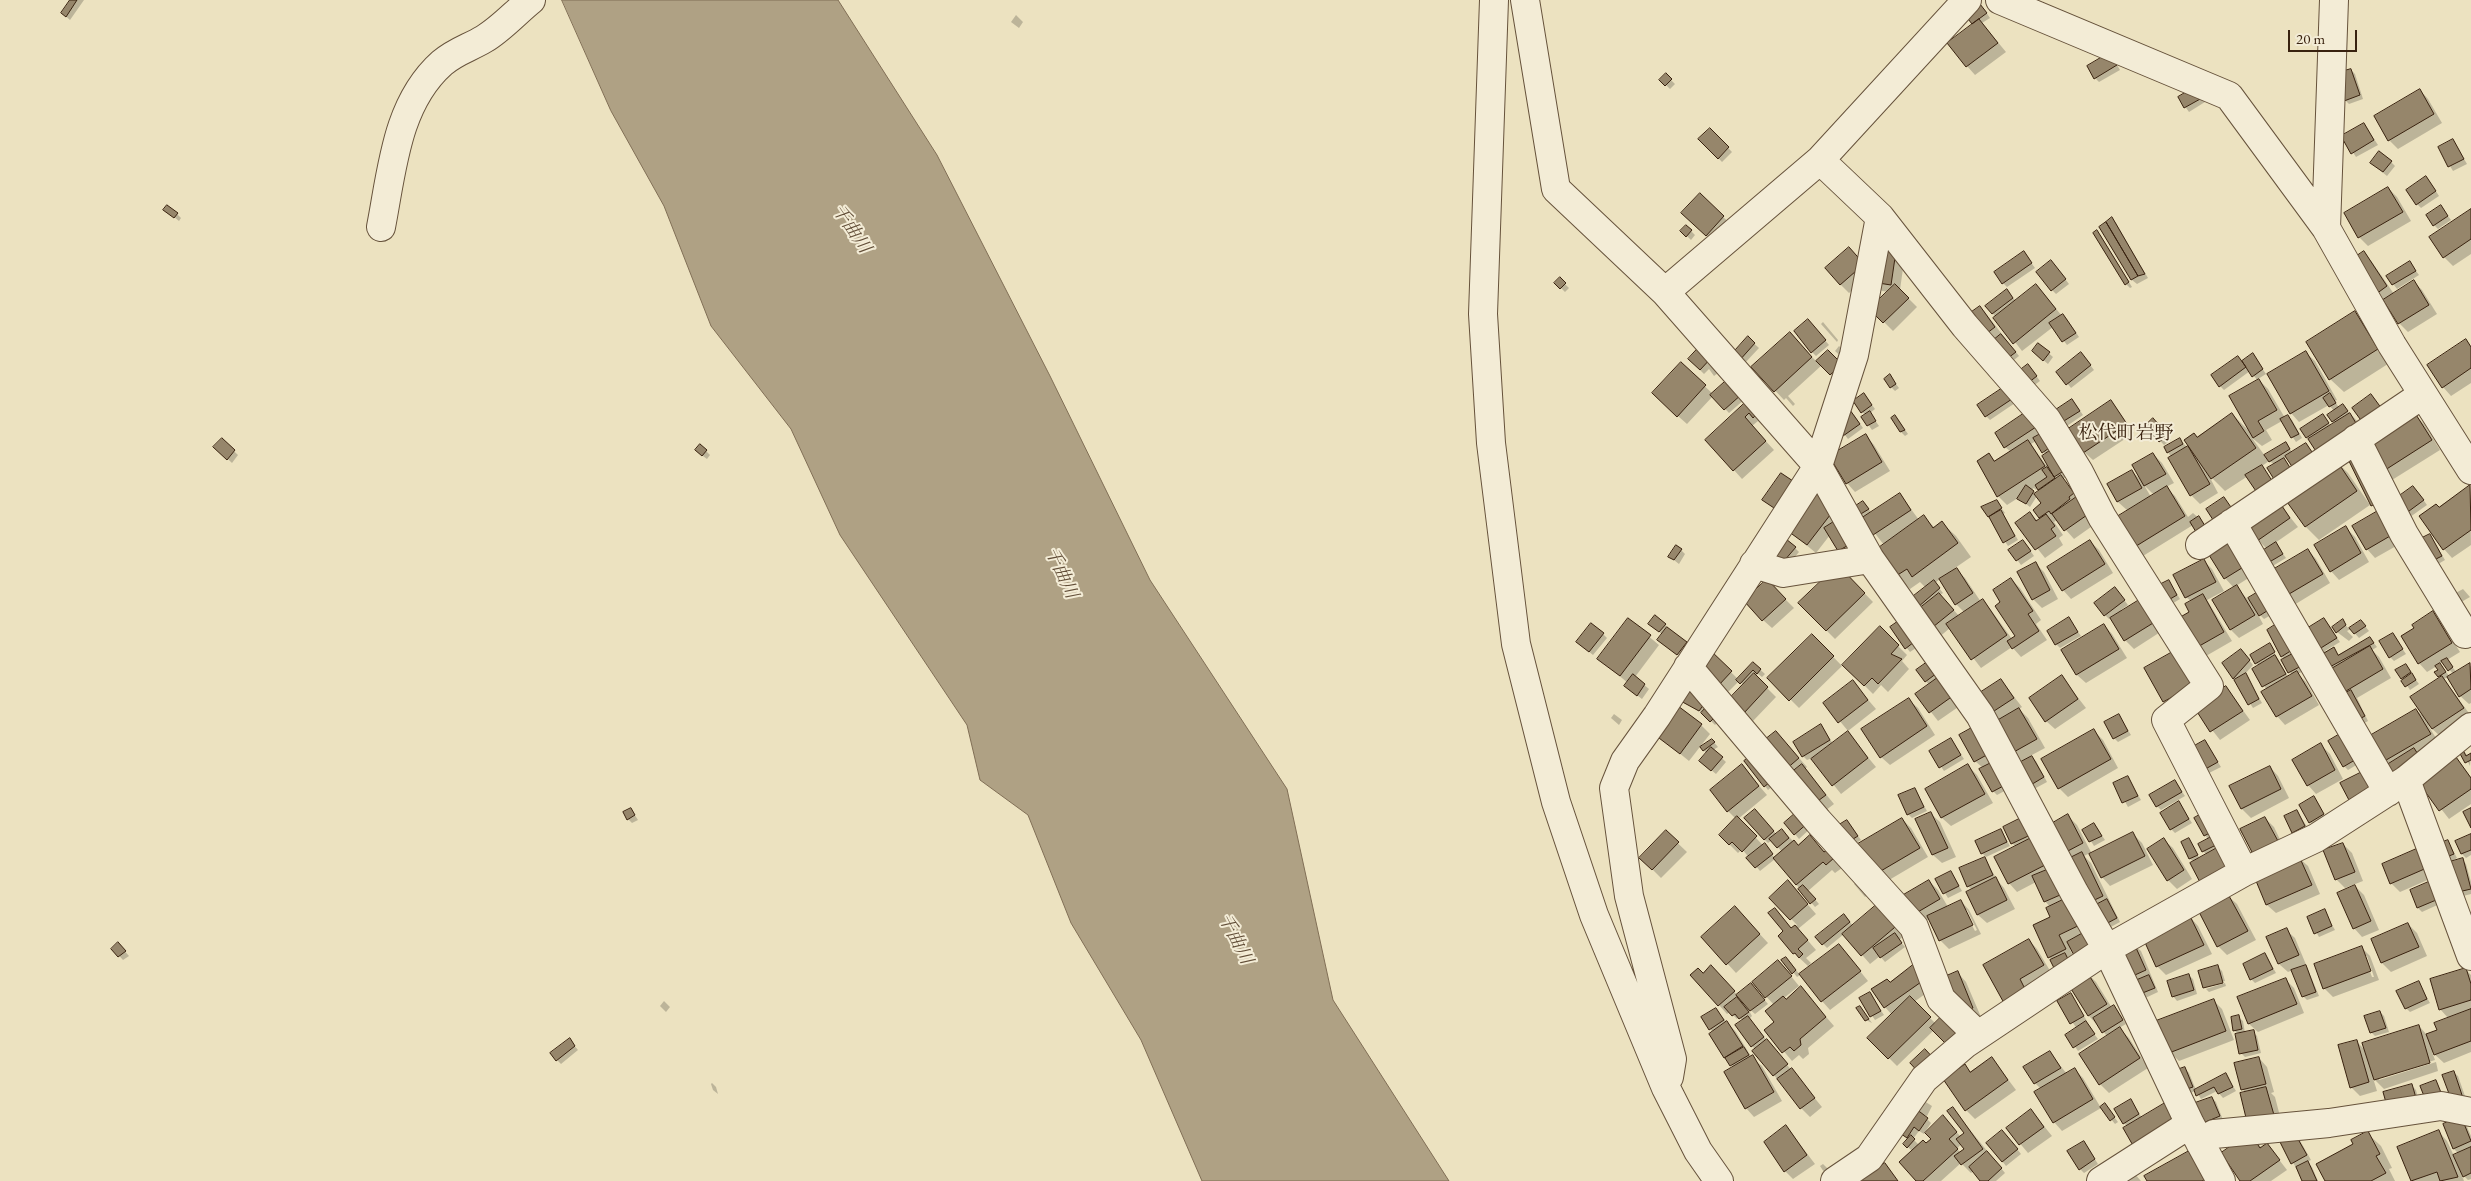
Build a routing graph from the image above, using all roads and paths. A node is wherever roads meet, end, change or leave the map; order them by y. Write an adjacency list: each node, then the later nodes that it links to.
1 (531, 0): 9 (street)
2 (1494, 0): 28 (street)
3 (1525, 0): 11 (street)
4 (1967, 0): 7 (street)
5 (2000, 0): 10 (street)
6 (2334, 0): 10 (street)
7 (1820, 160): 8 (street); 11 (street)
8 (1880, 217): 14 (street); 24 (street)
9 (381, 228)
10 (2326, 228): 12 (street)
11 (1665, 292): 14 (street)
12 (2422, 394): 13 (street); 15 (street)
13 (2356, 439): 16 (street); 20 (street)
14 (1818, 466): 18 (street); 19 (street)
15 (2471, 470)
16 (2232, 523): 17 (street); 23 (street)
17 (2200, 545)
18 (1870, 559): 19 (street); 25 (street)
19 (1754, 564): 21 (street)
20 (2465, 634)
21 (1688, 667): 27 (street); 28 (street)
22 (2471, 727): 23 (street)
23 (2397, 786): 24 (street); 26 (street)
24 (2244, 872): 25 (street)
25 (2107, 949): 27 (street); 30 (street)
26 (2471, 956)
27 (1978, 1035): 32 (street)
28 (1666, 1088): 31 (street)
29 (2471, 1112): 30 (street)
30 (2195, 1134): 33 (street); 34 (street)
31 (1719, 1181)
32 (1835, 1181)
33 (2101, 1181)
34 (2221, 1181)

